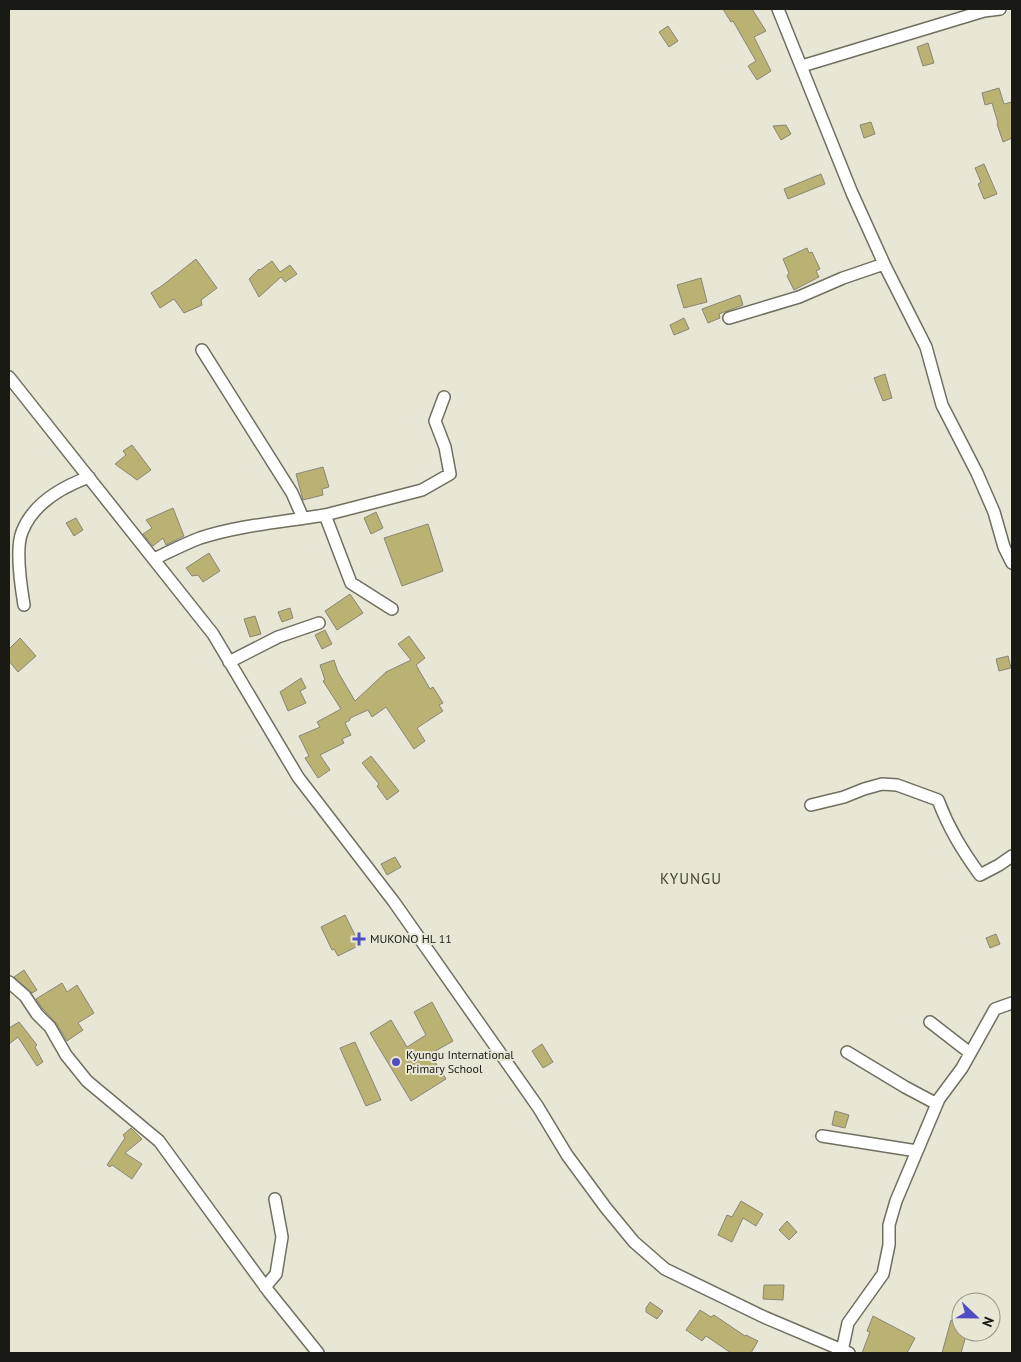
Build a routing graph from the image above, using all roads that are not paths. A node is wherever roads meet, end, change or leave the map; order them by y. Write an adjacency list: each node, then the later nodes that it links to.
1 (778, 9): 3 (street)
2 (1000, 9): 3 (street)
3 (802, 66): 4 (street)
4 (884, 264): 5 (street); 13 (street)
5 (729, 318)
6 (202, 350): 11 (street)
7 (9, 377): 9 (street)
8 (444, 397): 10 (street)
9 (89, 477): 12 (street); 14 (street)
10 (325, 515): 11 (street); 15 (street)
11 (303, 518): 12 (street)
12 (154, 559): 17 (street)
13 (1012, 563)
14 (24, 605)
15 (392, 609)
16 (319, 623): 17 (street)
17 (230, 662): 30 (street)
18 (811, 805): 19 (street)
19 (1012, 856)
20 (9, 982): 29 (street)
21 (1012, 1003): 24 (street)
22 (930, 1022): 24 (street)
23 (847, 1052): 25 (street)
24 (970, 1053): 25 (street)
25 (937, 1104): 27 (street)
26 (822, 1136): 27 (street)
27 (917, 1152): 30 (street)
28 (275, 1199): 29 (street)
29 (265, 1287): 31 (street)
30 (846, 1352)
31 (318, 1353)

